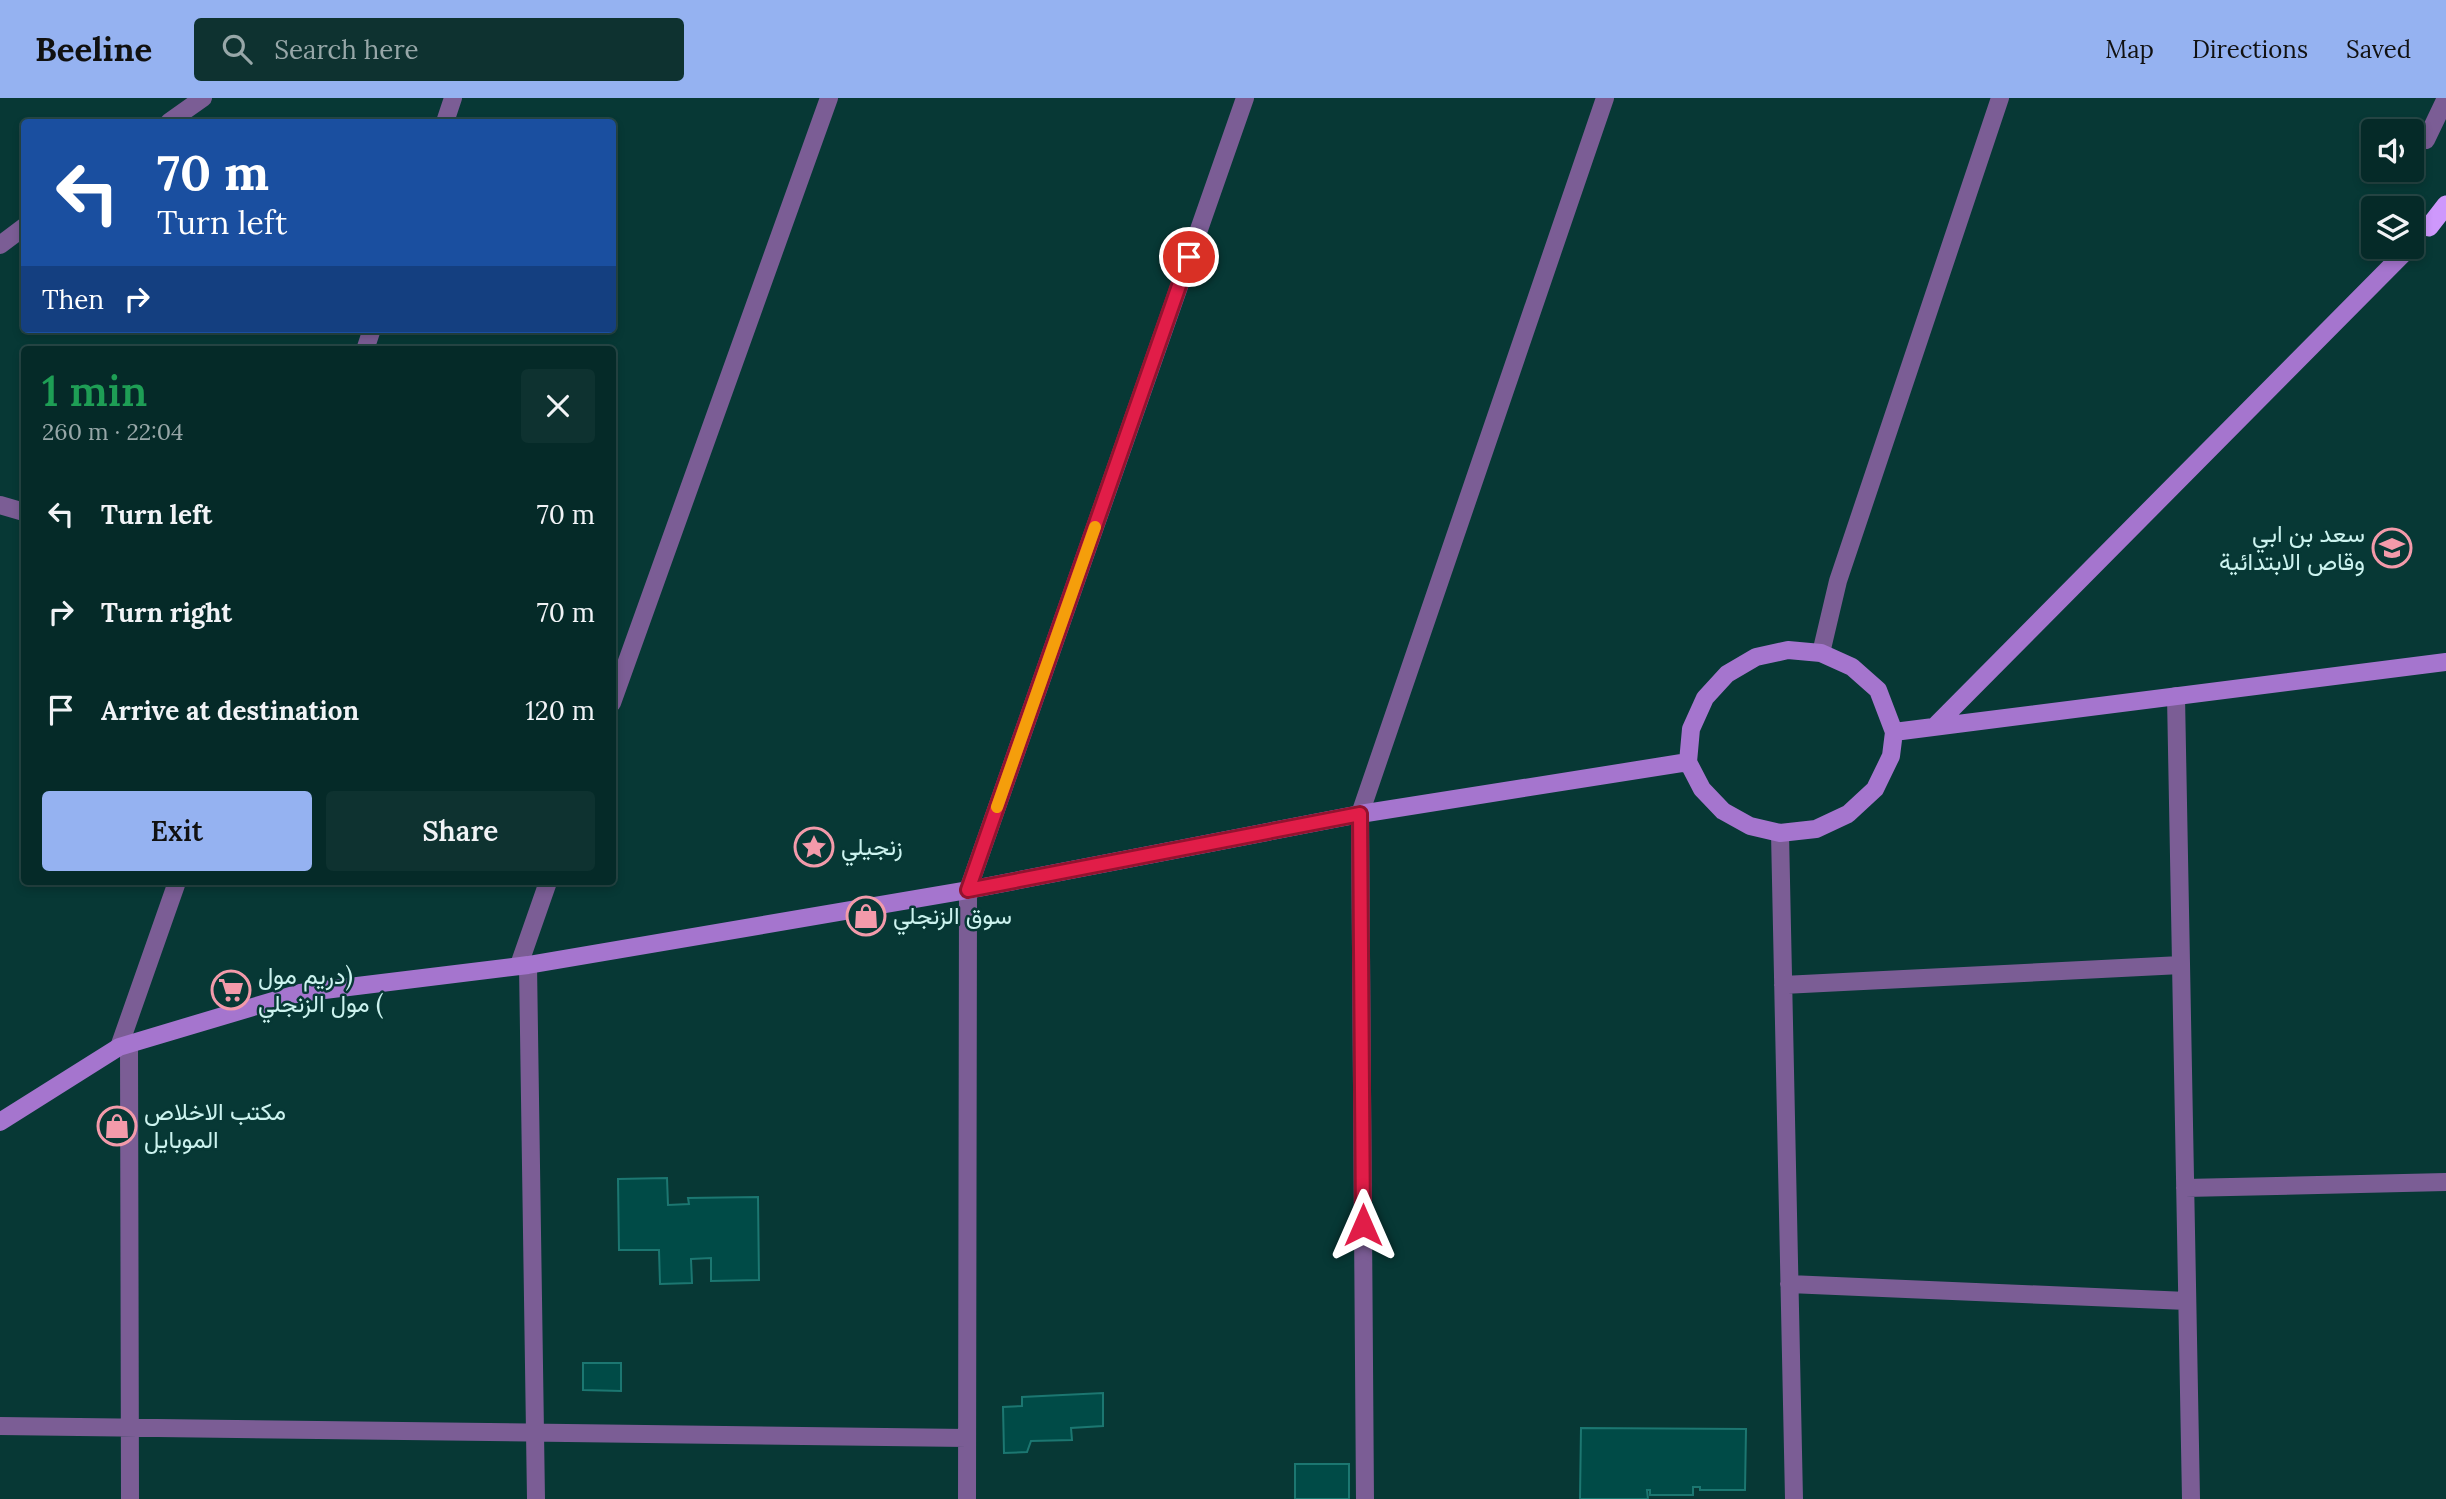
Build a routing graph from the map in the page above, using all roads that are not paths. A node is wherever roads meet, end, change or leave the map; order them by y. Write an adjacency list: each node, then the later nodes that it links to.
1 (203, 98): 8 (street)
2 (453, 98): 9 (street)
3 (829, 98): 22 (street)
4 (1245, 98): 31 (street)
5 (1605, 98): 27 (street)
6 (2000, 98): 20 (street)
7 (2446, 98): 10 (street)
8 (173, 119)
9 (446, 119)
10 (2426, 140)
11 (2446, 205): 13 (highway)
12 (2446, 212): 13 (highway)
13 (2429, 228): 15 (main road)
14 (21, 229): 16 (street)
15 (2424, 233)
16 (0, 245)
17 (2398, 259): 24 (main road)
18 (0, 505): 19 (street)
19 (21, 511)
20 (1821, 653): 25 (main road); 26 (main road)
21 (2446, 662): 23 (main road)
22 (616, 692)
23 (2176, 696): 24 (main road); 33 (street)
24 (1935, 726): 25 (main road)
25 (1894, 732): 28 (main road)
26 (1688, 762): 27 (main road); 28 (main road)
27 (1360, 814): 31 (main road); 48 (street)
28 (1780, 832): 34 (street)
29 (176, 885): 35 (street)
30 (547, 885): 32 (street)
31 (968, 890): 32 (main road); 44 (street)
32 (523, 965): 35 (main road); 43 (street)
33 (2181, 965): 34 (street); 38 (street)
34 (1783, 985): 39 (street)
35 (124, 1045): 36 (main road); 42 (street)
36 (0, 1122)
37 (2446, 1182): 38 (street)
38 (2185, 1188): 40 (street)
39 (1790, 1284): 40 (street); 49 (street)
40 (2188, 1301): 50 (street)
41 (0, 1426): 42 (street)
42 (130, 1428): 43 (street); 45 (street)
43 (534, 1433): 44 (street); 46 (street)
44 (967, 1438): 47 (street)
45 (130, 1499)
46 (536, 1499)
47 (967, 1499)
48 (1365, 1499)
49 (1794, 1499)
50 (2191, 1499)

